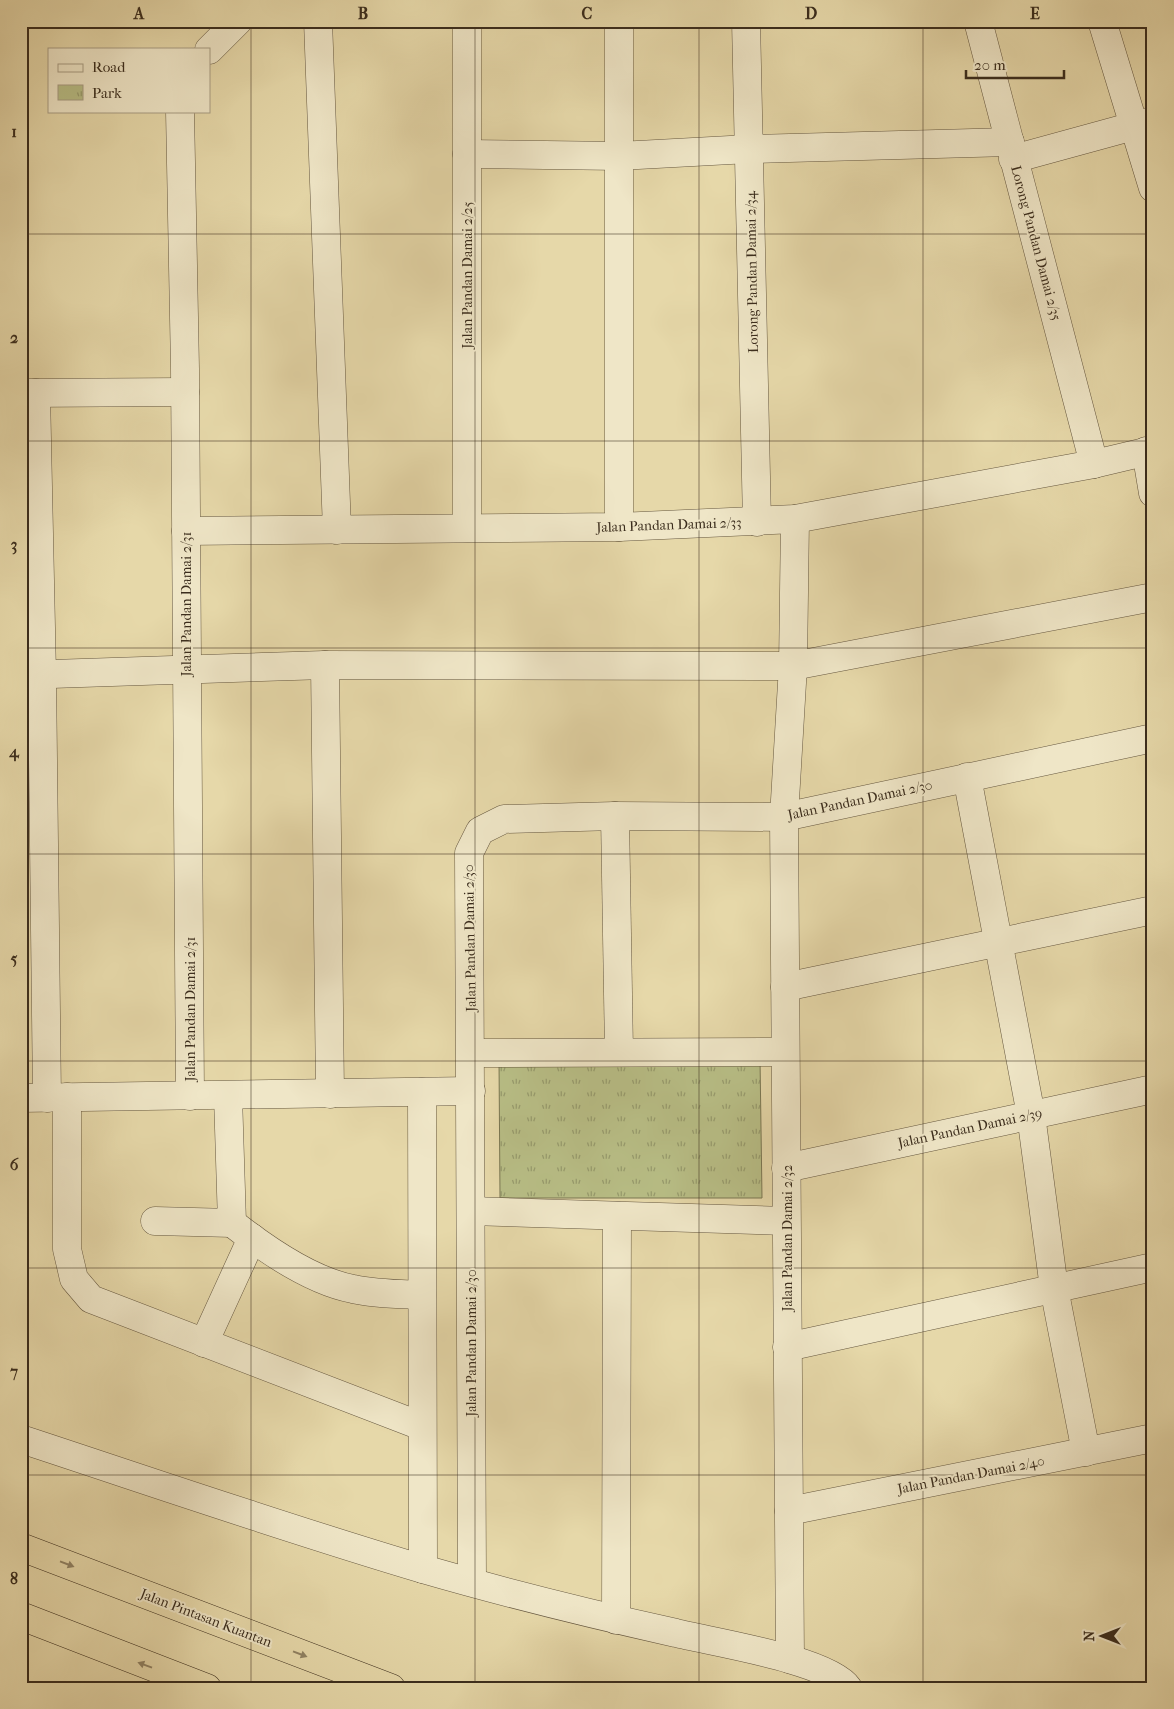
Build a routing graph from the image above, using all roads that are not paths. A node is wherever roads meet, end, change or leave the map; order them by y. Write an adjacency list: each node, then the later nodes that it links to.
1 (238, 21): 8 (street)
2 (318, 21): 25 (street)
3 (468, 21): 13 (street, Jalan Pandan Damai 2/25)
4 (619, 21): 14 (street)
5 (746, 21): 11 (street, Lorong Pandan Damai 2/34)
6 (978, 21): 12 (street, Lorong Pandan Damai 2/35)
7 (1102, 21): 10 (street)
8 (210, 49)
9 (180, 112): 16 (street, Jalan Pandan Damai 2/31)
10 (1144, 123): 12 (street); 15 (street)
11 (749, 149): 12 (street); 14 (street); 22 (street, Lorong Pandan Damai 2/34)
12 (1012, 151): 19 (street, Lorong Pandan Damai 2/35)
13 (468, 154): 14 (street); 24 (street, Jalan Pandan Damai 2/25)
14 (619, 156): 23 (street)
15 (1153, 188)
16 (185, 392): 17 (street); 26 (street, Jalan Pandan Damai 2/31)
17 (28, 393): 31 (street)
18 (1150, 450): 19 (street, Jalan Pandan Damai 2/33); 20 (street)
19 (1094, 464): 21 (street, Jalan Pandan Damai 2/33)
20 (1153, 493)
21 (794, 519): 22 (street, Jalan Pandan Damai 2/33); 29 (street, Jalan Pandan Damai 2/32)
22 (757, 522): 23 (street, Jalan Pandan Damai 2/33)
23 (619, 527): 24 (street, Jalan Pandan Damai 2/33)
24 (468, 528): 25 (street, Jalan Pandan Damai 2/33)
25 (337, 530): 26 (street, Jalan Pandan Damai 2/33)
26 (186, 531): 30 (street, Jalan Pandan Damai 2/31)
27 (1153, 597): 29 (street)
28 (325, 665): 29 (street); 30 (street); 45 (street)
29 (794, 666): 35 (street, Jalan Pandan Damai 2/32)
30 (187, 669): 31 (street); 46 (street, Jalan Pandan Damai 2/31)
31 (32, 675): 48 (street)
32 (1153, 738): 33 (street, Jalan Pandan Damai 2/30)
33 (967, 777): 35 (street, Jalan Pandan Damai 2/30); 37 (street)
34 (614, 816): 35 (street, Jalan Pandan Damai 2/30); 39 (street); 41 (street, Jalan Pandan Damai 2/30)
35 (784, 816): 38 (street, Jalan Pandan Damai 2/32)
36 (1153, 910): 37 (street)
37 (999, 942): 38 (street); 49 (street)
38 (785, 987): 40 (street, Jalan Pandan Damai 2/32)
39 (619, 1052): 40 (street); 41 (street)
40 (785, 1052): 50 (street, Jalan Pandan Damai 2/32)
41 (471, 1053): 43 (street, Jalan Pandan Damai 2/30)
42 (1153, 1089): 49 (street, Jalan Pandan Damai 2/39)
43 (471, 1091): 44 (street); 51 (street, Jalan Pandan Damai 2/30)
44 (422, 1092): 45 (street); 58 (street)
45 (330, 1094): 47 (street)
46 (190, 1096): 47 (street); 48 (street)
47 (228, 1096): 55 (street)
48 (45, 1098): 59 (street)
49 (1031, 1115): 50 (street, Jalan Pandan Damai 2/39); 57 (street)
50 (786, 1168): 54 (street, Jalan Pandan Damai 2/32)
51 (471, 1211): 52 (street); 68 (street, Jalan Pandan Damai 2/30)
52 (617, 1216): 54 (street); 70 (street)
53 (155, 1220): 55 (street)
54 (786, 1221): 60 (street, Jalan Pandan Damai 2/32)
55 (242, 1231): 58 (street); 59 (street)
56 (1153, 1267): 57 (street)
57 (1054, 1288): 60 (street); 64 (street)
58 (422, 1295): 61 (street)
59 (204, 1343): 61 (street)
60 (788, 1347): 65 (street, Jalan Pandan Damai 2/32)
61 (421, 1426): 67 (street)
62 (1153, 1438): 64 (street, Jalan Pandan Damai 2/40)
63 (21, 1440): 67 (street)
64 (1086, 1452): 65 (street, Jalan Pandan Damai 2/40)
65 (789, 1511): 71 (street, Jalan Pandan Damai 2/32)
66 (21, 1547): 73 (highway, Jalan Pintasan Kuantan, one-way to 73)
67 (423, 1569): 68 (street)
68 (472, 1582): 70 (street)
69 (21, 1616): 72 (highway, one-way to 69)
70 (616, 1620): 71 (street)
71 (790, 1659): 74 (street)
72 (207, 1688)
73 (391, 1688)
74 (848, 1688)

